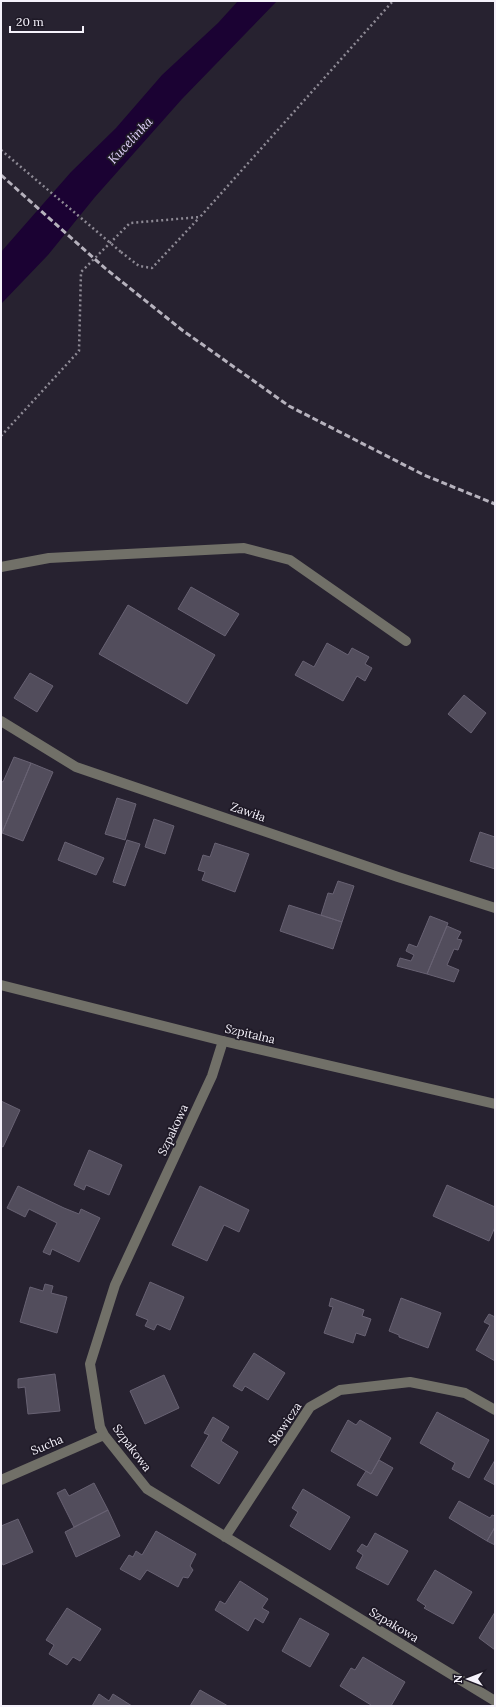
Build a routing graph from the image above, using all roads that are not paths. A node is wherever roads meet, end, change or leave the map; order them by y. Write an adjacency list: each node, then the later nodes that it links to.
1 (1, 568): 2 (street)
2 (406, 641)
3 (1, 721): 4 (street, Zawiła)
4 (495, 908)
5 (1, 985): 6 (street, Szpitalna)
6 (223, 1041): 7 (street, Szpitalna); 9 (street, Szpakowa)
7 (495, 1104)
8 (495, 1410): 11 (street, Słowicza)
9 (104, 1435): 10 (street, Sucha); 11 (street, Szpakowa)
10 (1, 1480)
11 (225, 1537): 12 (street, Szpakowa)
12 (495, 1701)

